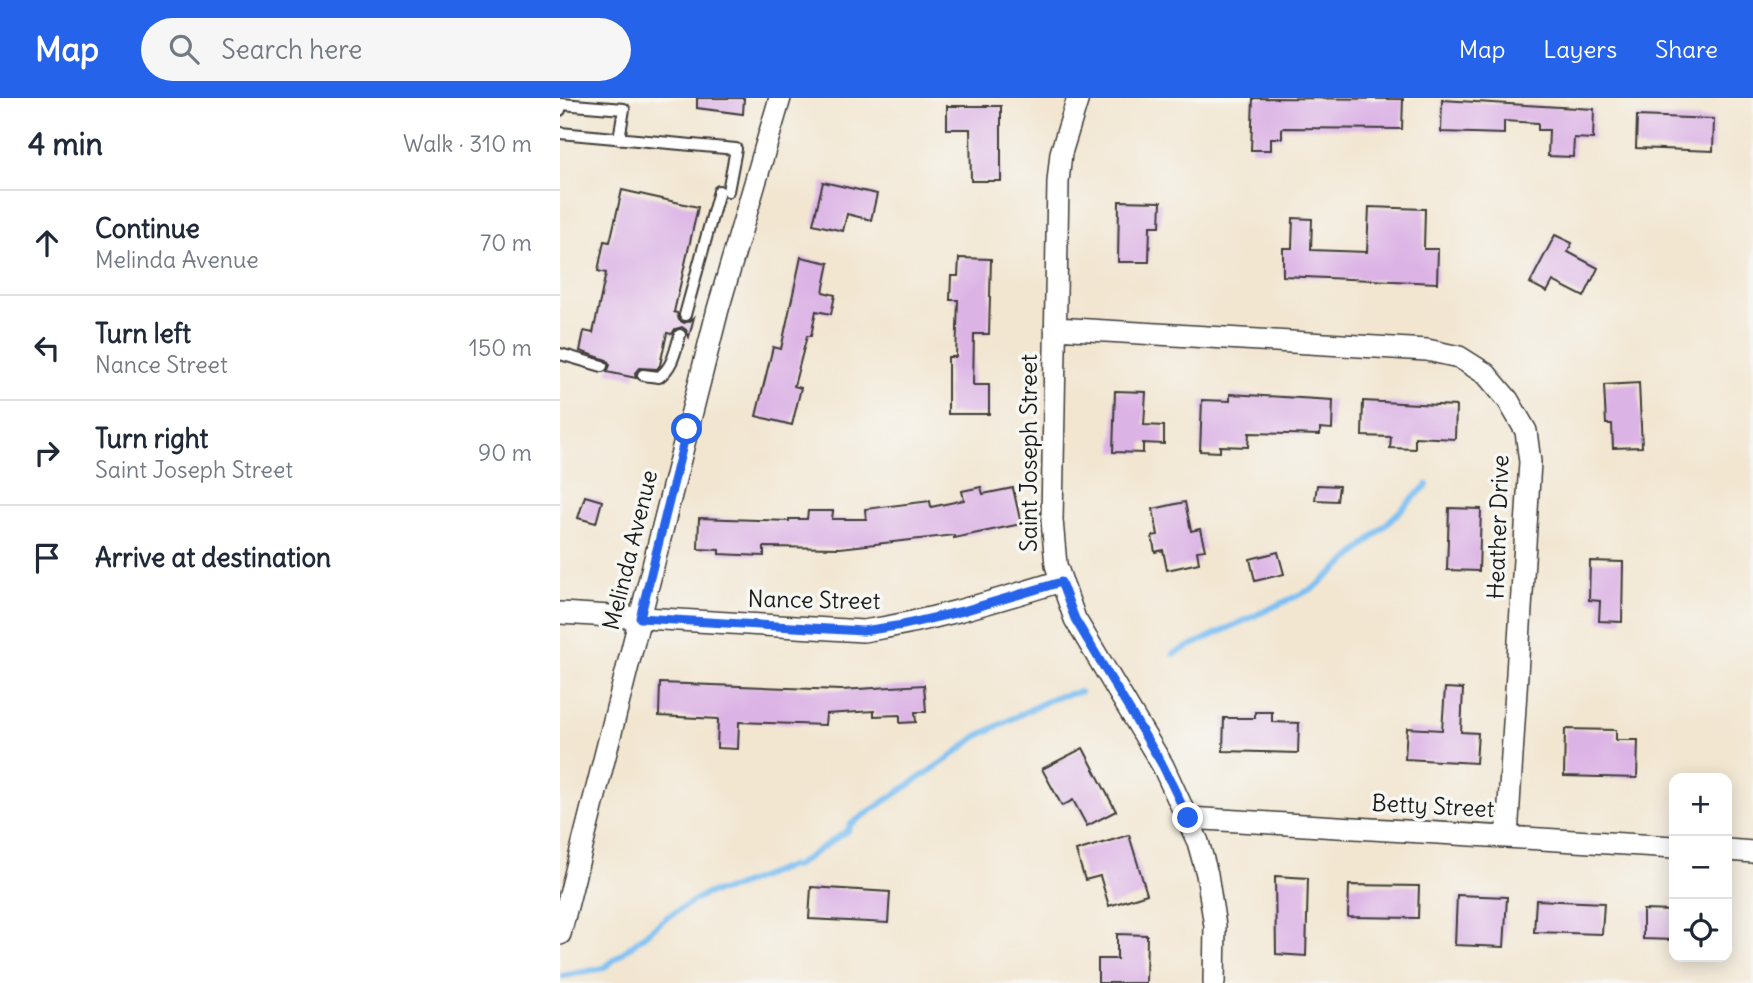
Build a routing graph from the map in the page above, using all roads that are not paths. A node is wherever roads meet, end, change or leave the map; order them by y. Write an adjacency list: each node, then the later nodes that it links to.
1 (780, 98): 15 (street, Melinda Avenue)
2 (1078, 98): 8 (street, Saint Joseph Street)
3 (560, 104): 4 (lane); 6 (lane)
4 (560, 110)
5 (560, 133): 6 (lane)
6 (619, 139): 7 (lane)
7 (685, 315)
8 (1055, 328): 13 (street, Saint Joseph Street); 17 (street, Heather Drive)
9 (680, 335): 12 (lane)
10 (560, 354): 11 (lane)
11 (602, 366)
12 (643, 375)
13 (1061, 582): 15 (street, Nance Street); 16 (street, Saint Joseph Street)
14 (560, 613): 15 (street, Nance Street)
15 (640, 618): 21 (street, Melinda Avenue)
16 (1188, 818): 17 (street, Betty Street); 22 (street, Saint Joseph Street)
17 (1507, 837): 18 (street, Betty Street)
18 (1669, 847)
19 (1732, 850): 20 (street)
20 (1753, 852)
21 (560, 934)
22 (1214, 983)

